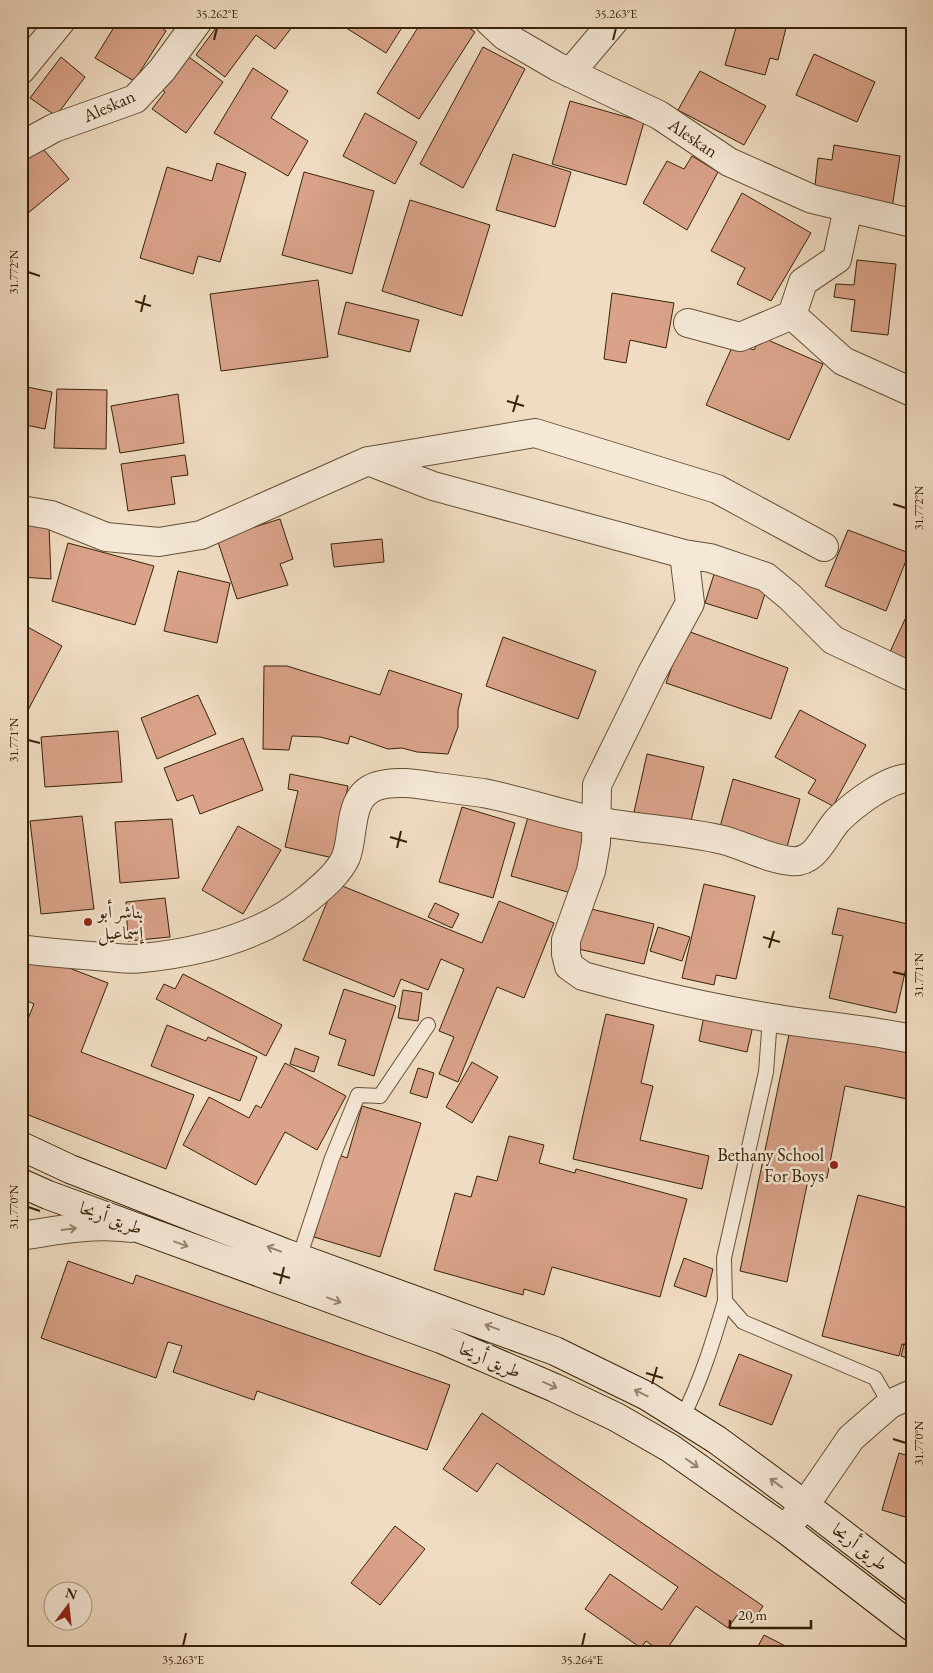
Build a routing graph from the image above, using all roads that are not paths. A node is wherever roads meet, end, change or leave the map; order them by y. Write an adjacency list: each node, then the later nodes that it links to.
1 (61, 21): 5 (street)
2 (198, 21): 7 (street, Aleskan)
3 (488, 21): 6 (street, Aleskan)
4 (614, 21): 6 (street)
5 (21, 70)
6 (570, 73): 8 (street, Aleskan)
7 (21, 146)
8 (848, 208): 9 (street, Aleskan); 10 (street)
9 (912, 223)
10 (792, 315): 11 (street); 12 (street)
11 (688, 323)
12 (912, 392)
13 (368, 461): 14 (street); 15 (street); 16 (street)
14 (21, 510)
15 (824, 547)
16 (684, 554): 17 (street); 19 (street)
17 (912, 677)
18 (912, 778): 19 (street)
19 (596, 821): 20 (street); 21 (street)
20 (21, 949)
21 (770, 1018): 23 (street); 29 (lane)
22 (428, 1025): 28 (lane)
23 (912, 1039)
24 (21, 1146): 28 (street, طريق أريحا, one-way to 24)
25 (21, 1183): 26 (street, طريق أريحا)
26 (141, 1229): 27 (street, one-way to 26); 33 (street, طريق أريحا, one-way to 33)
27 (21, 1236)
28 (299, 1258): 31 (street, طريق أريحا, one-way to 28)
29 (725, 1301): 30 (lane); 31 (lane)
30 (901, 1399): 32 (street)
31 (682, 1418): 32 (street, طريق أريحا, one-way to 31)
32 (805, 1505): 33 (street); 34 (street, طريق أريحا)
33 (785, 1529): 35 (street, طريق أريحا)
34 (912, 1587)
35 (912, 1627)

